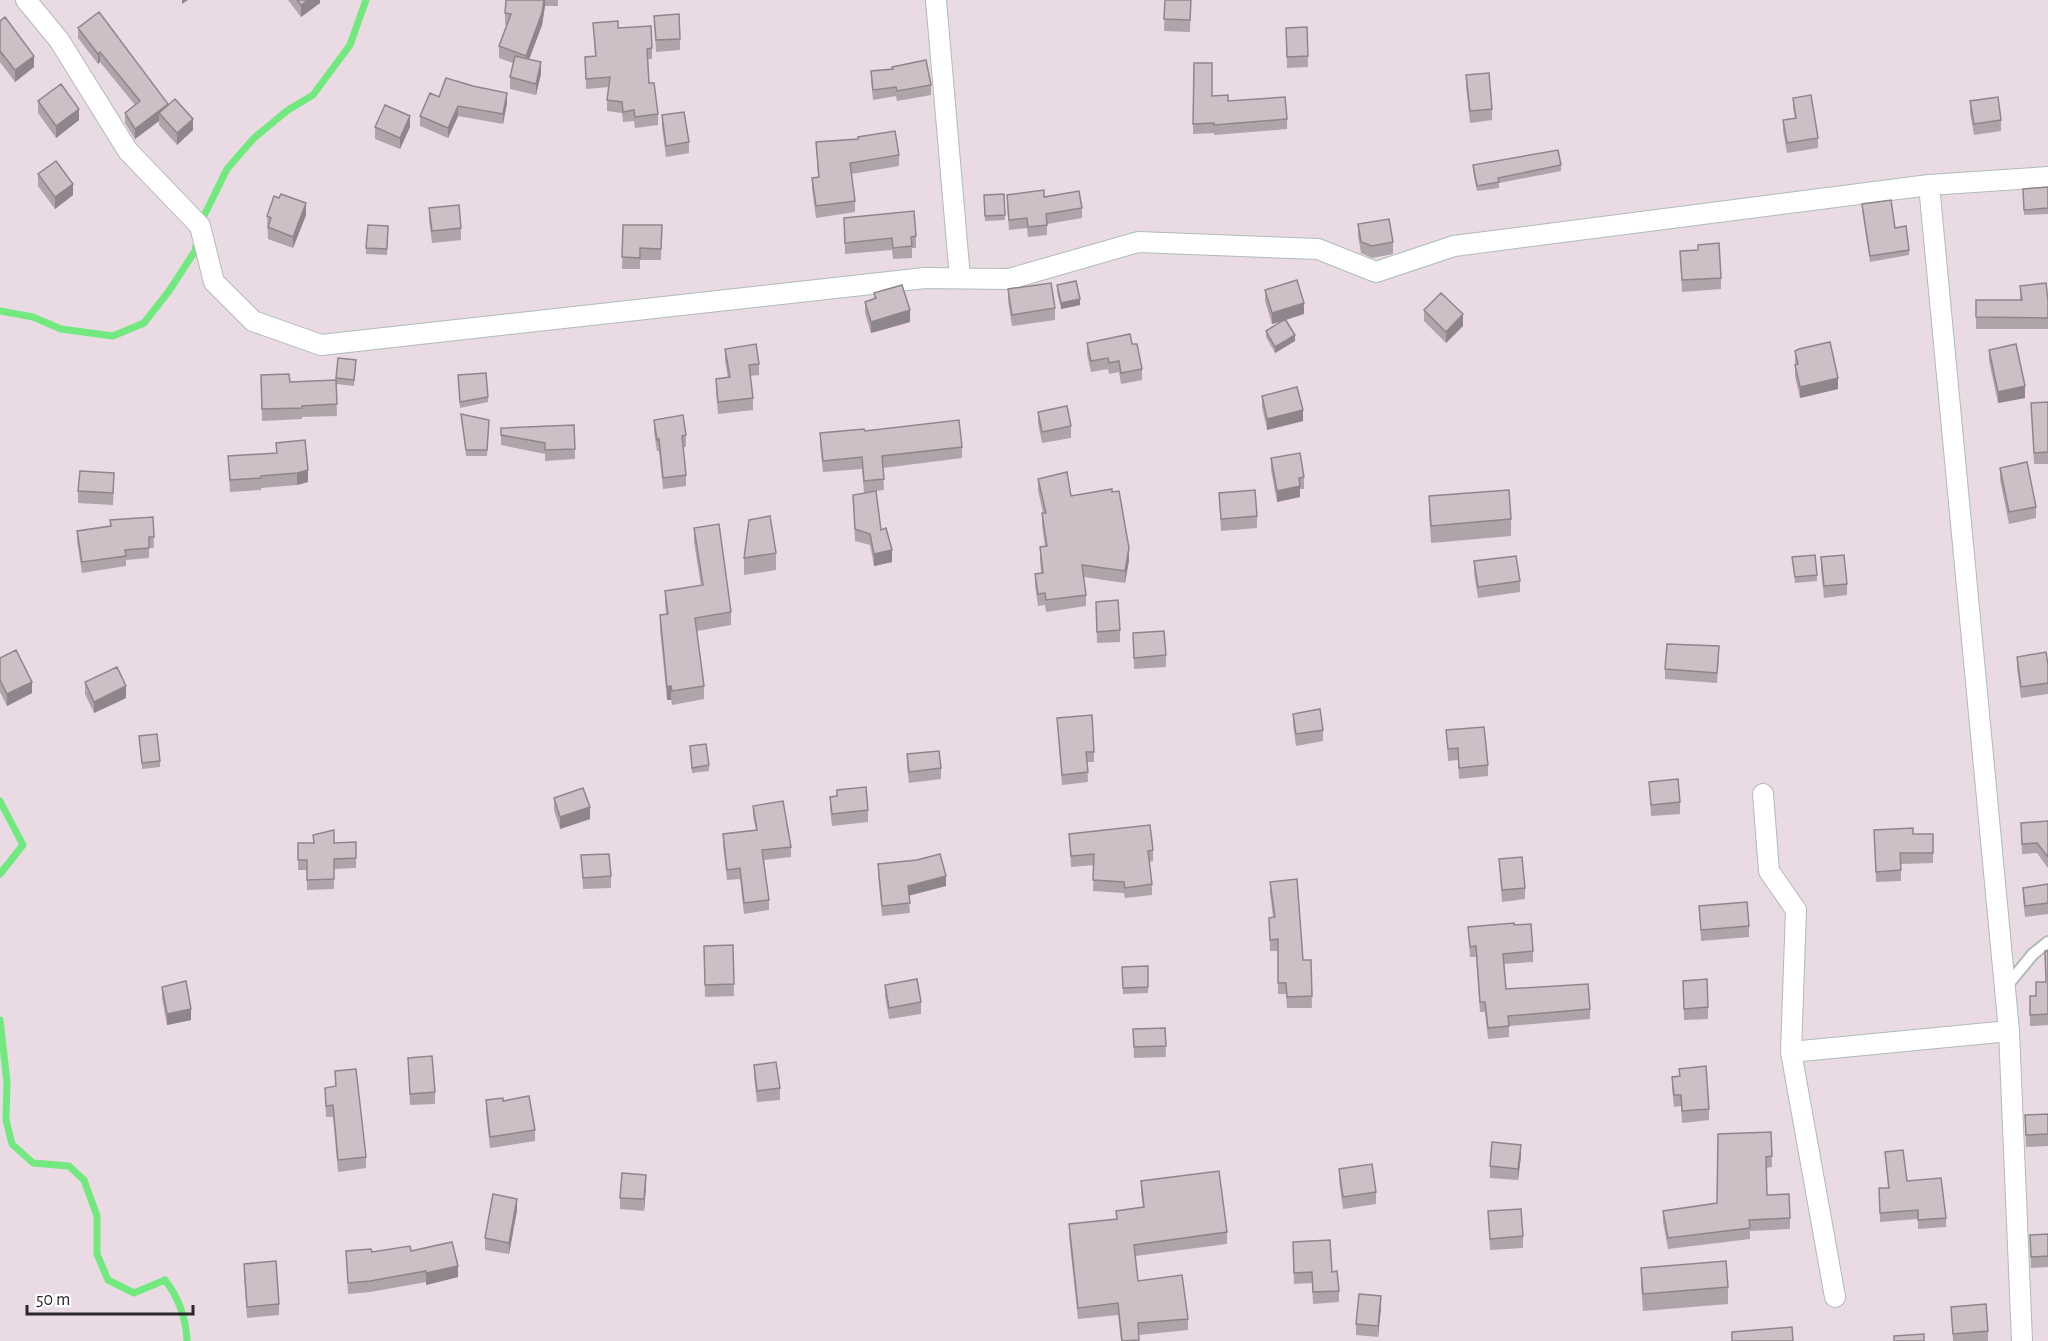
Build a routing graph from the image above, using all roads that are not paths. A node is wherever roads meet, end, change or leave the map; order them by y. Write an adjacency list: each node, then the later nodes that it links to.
1 (26, 0): 5 (street)
2 (936, 0): 5 (street)
3 (2048, 177): 4 (street)
4 (1929, 185): 5 (street); 8 (street)
5 (960, 278)
6 (1763, 794): 10 (street)
7 (2048, 942): 8 (lane)
8 (2005, 988): 9 (street)
9 (2009, 1031): 10 (street); 12 (street)
10 (1791, 1052): 11 (street)
11 (1835, 1297)
12 (2022, 1341)

